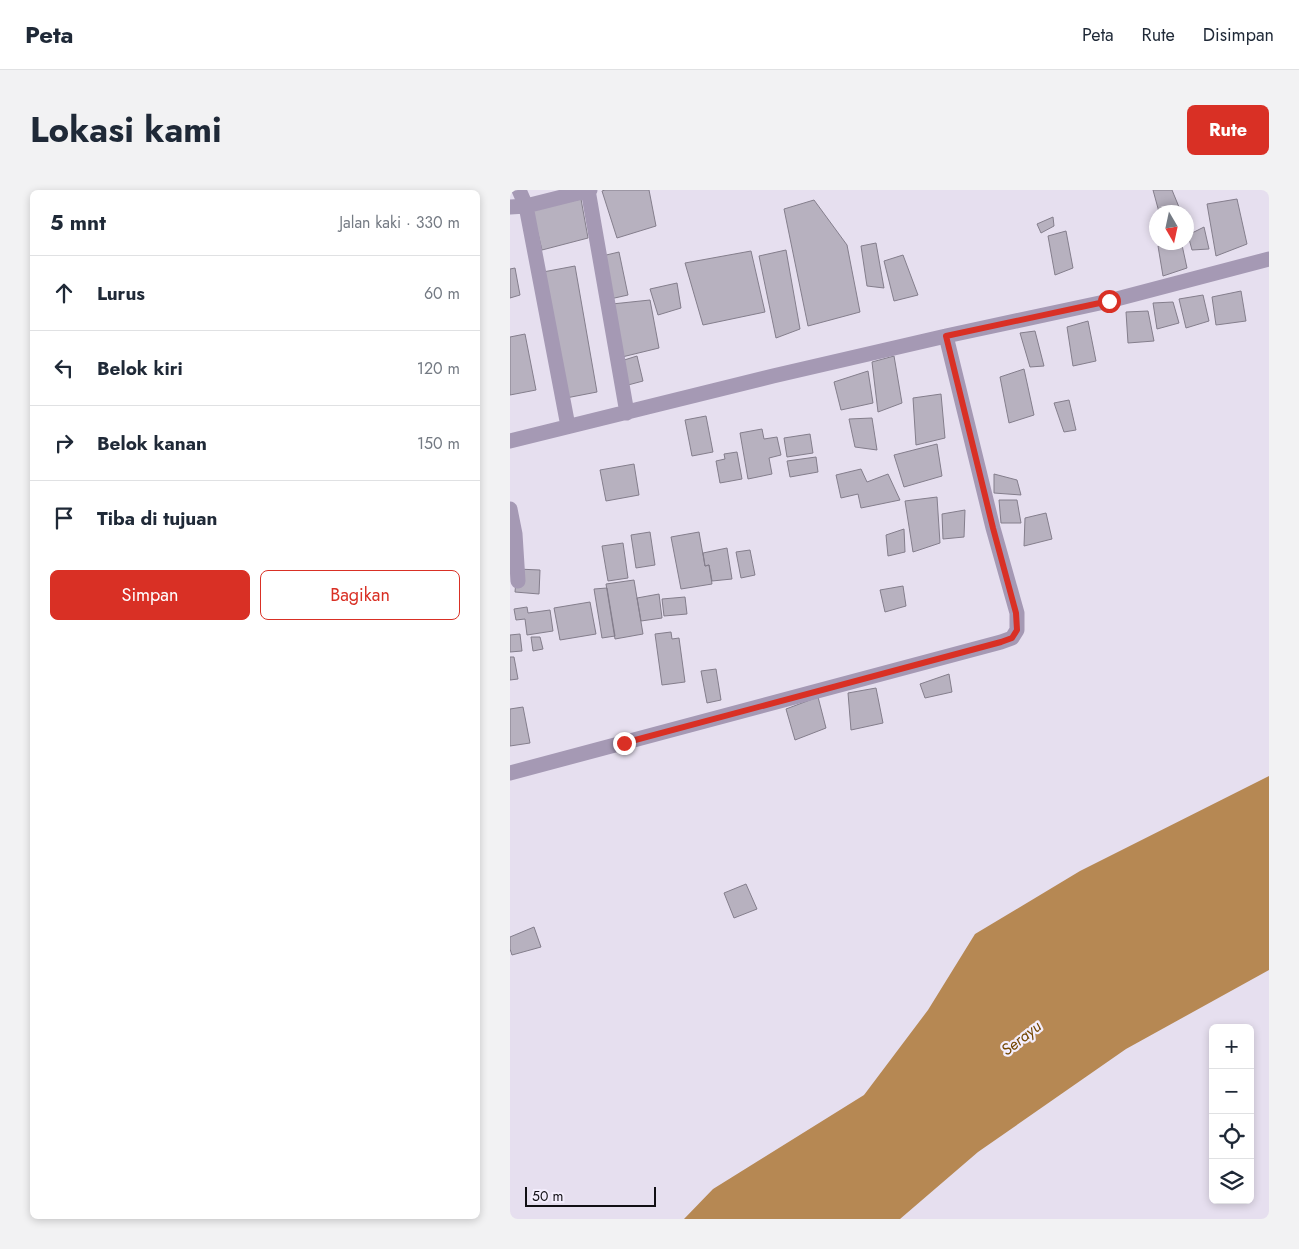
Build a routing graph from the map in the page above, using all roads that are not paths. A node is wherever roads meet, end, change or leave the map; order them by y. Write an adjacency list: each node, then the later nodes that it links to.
1 (519, 190): 3 (street)
2 (589, 190): 3 (street); 7 (street)
3 (526, 206): 4 (street); 8 (street)
4 (510, 207)
5 (1269, 259): 6 (street)
6 (946, 336): 7 (street); 12 (street)
7 (627, 413): 8 (street)
8 (568, 426): 9 (street)
9 (510, 440)
10 (510, 509): 11 (street)
11 (518, 581)
12 (510, 773)

